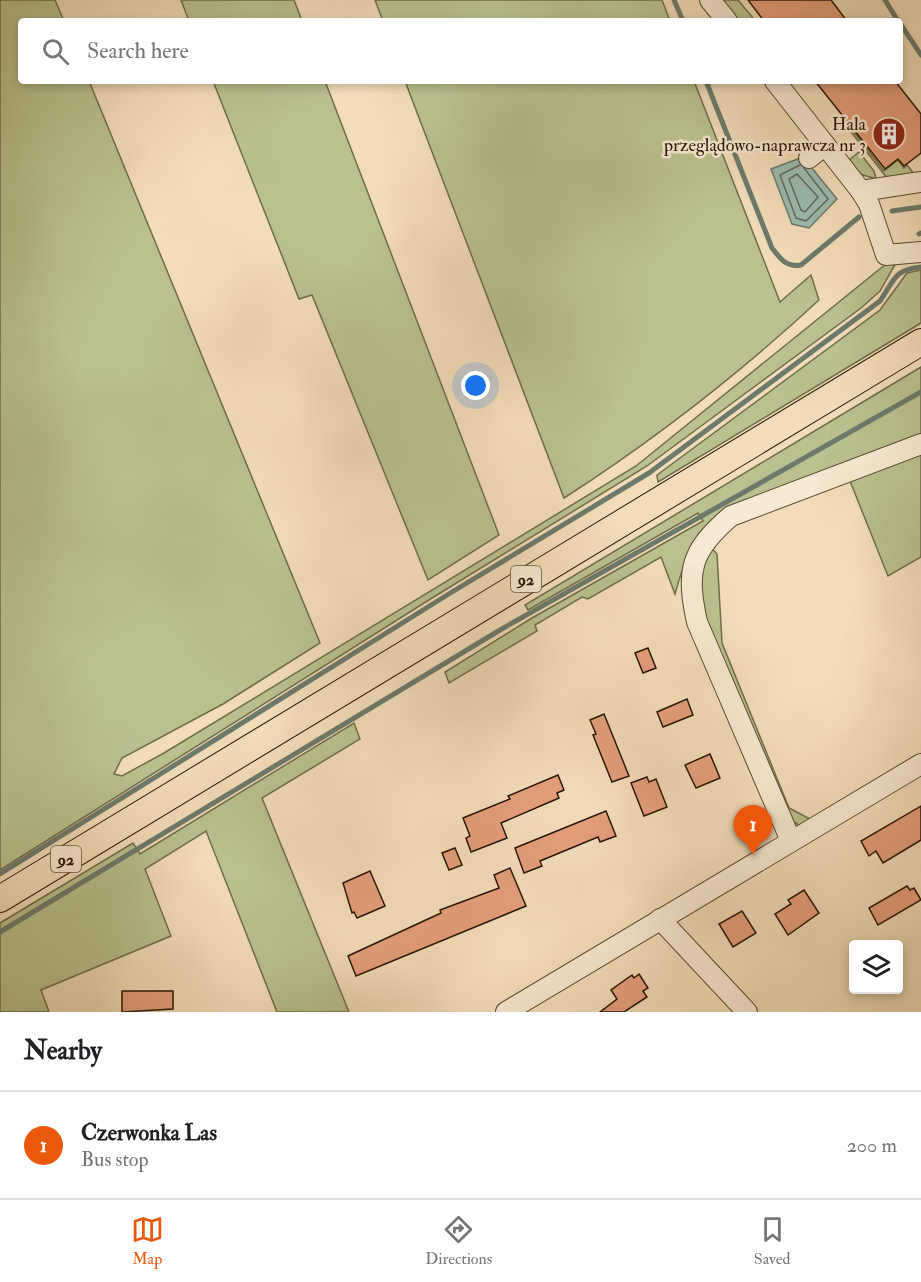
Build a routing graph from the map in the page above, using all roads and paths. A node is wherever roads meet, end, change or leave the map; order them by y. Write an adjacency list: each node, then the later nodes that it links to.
1 (710, 0): 2 (street)
2 (725, 18)
3 (777, 84): 4 (street)
4 (825, 144): 5 (street); 7 (street)
5 (808, 158)
6 (921, 182): 7 (street)
7 (861, 191): 8 (street)
8 (921, 252)
9 (921, 342): 13 (main road, 92)
10 (921, 444): 12 (street)
11 (921, 764): 12 (street)
12 (791, 841): 14 (street)
13 (0, 899)
14 (660, 919): 15 (street); 16 (street)
15 (506, 1012)
16 (747, 1012)

